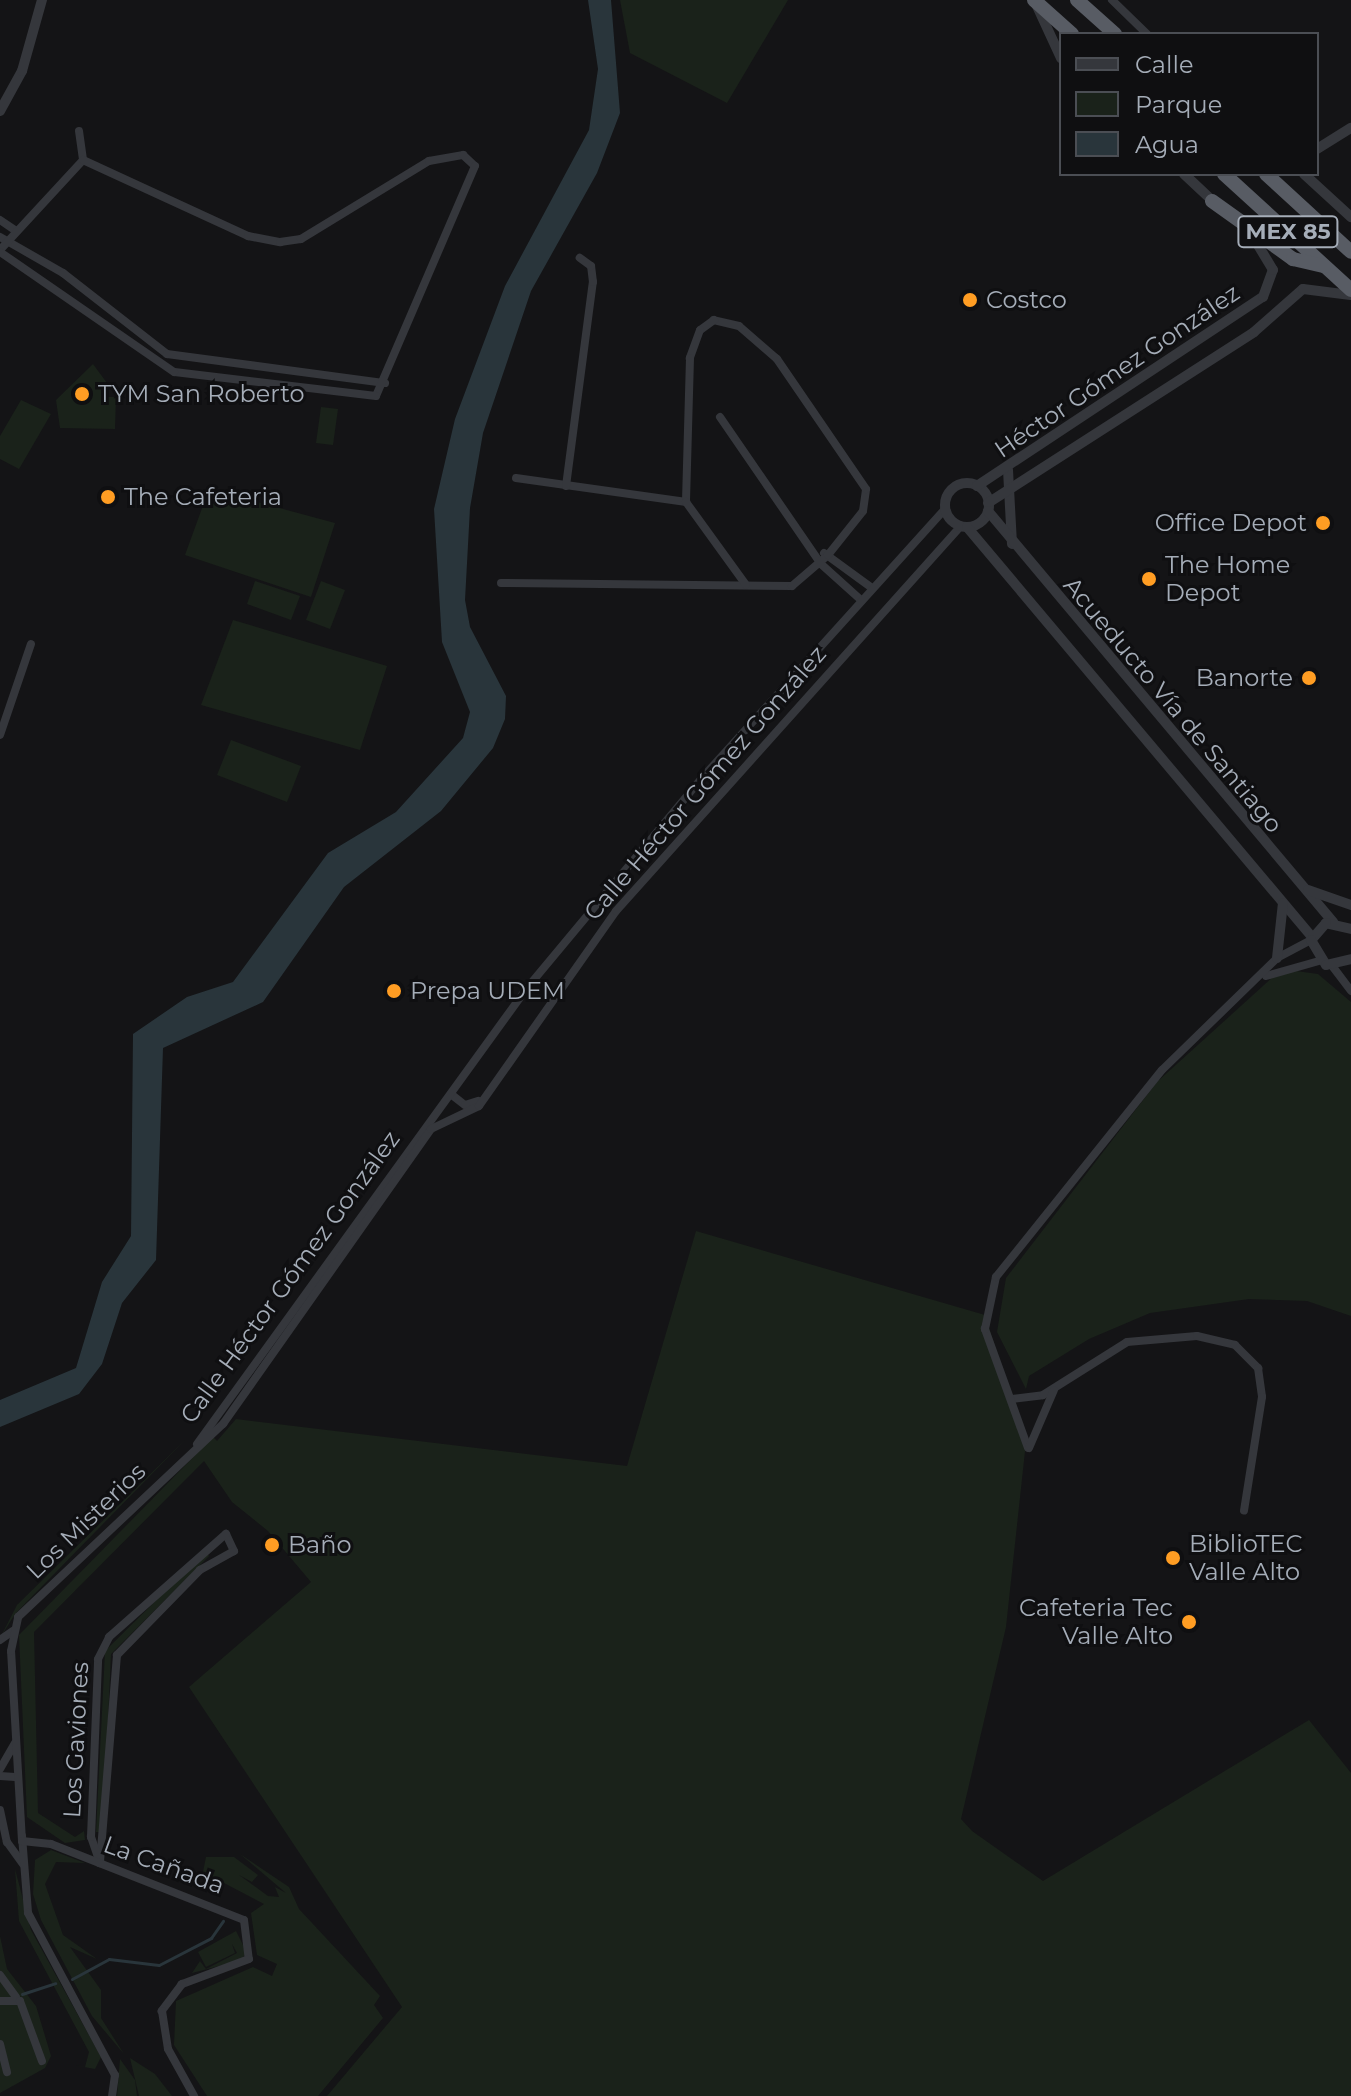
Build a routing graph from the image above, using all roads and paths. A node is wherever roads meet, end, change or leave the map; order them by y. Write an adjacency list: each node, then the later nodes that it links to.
1 (42, 0): 9 (street)
2 (1077, 0): 6 (highway)
3 (1112, 0): 7 (street)
4 (1035, 1): 5 (highway); 8 (street)
5 (1070, 32)
6 (1113, 32)
7 (1145, 32)
8 (1059, 54)
9 (0, 111)
10 (1351, 128): 12 (street)
11 (79, 131): 13 (street)
12 (1319, 148)
13 (83, 160): 21 (street); 34 (street)
14 (1186, 176): 18 (street, Héctor Gómez González)
15 (1226, 176): 26 (highway, MEX 85)
16 (1268, 176): 24 (highway, MEX 85)
17 (1306, 176): 19 (street)
18 (1212, 201): 26 (highway); 36 (street, Héctor Gómez González)
19 (1351, 217)
20 (0, 220): 21 (street)
21 (15, 230): 22 (street)
22 (3, 239): 23 (street); 28 (street)
23 (0, 251): 29 (street)
24 (1351, 252)
25 (580, 258): 38 (street)
26 (1324, 266): 27 (highway, MEX 85)
27 (1351, 293): 40 (street, Héctor Gómez González)
28 (91, 296): 29 (street); 30 (street)
29 (81, 307): 32 (street)
30 (179, 358): 31 (street); 32 (street)
31 (273, 369): 33 (street); 34 (street)
32 (174, 372): 33 (street)
33 (272, 383): 34 (street)
34 (385, 383)
35 (720, 417): 46 (street)
36 (1008, 470): 39 (street, Héctor Gómez González); 40 (street)
37 (516, 478): 38 (street)
38 (566, 486): 41 (street)
39 (977, 486): 42 (street, Acueducto Vía de Santiago); 43 (street, Héctor Gómez González)
40 (1014, 491): 42 (street, Héctor Gómez González); 45 (street)
41 (686, 502): 47 (street); 52 (street)
42 (988, 507): 44 (street, Héctor Gómez González); 45 (street, Acueducto Vía de Santiago)
43 (945, 509): 44 (street, Acueducto Vía de Santiago); 53 (street, Calle Héctor Gómez González)
44 (964, 526): 57 (street, Calle Héctor Gómez González); 60 (street, Acueducto Vía de Santiago)
45 (1012, 546): 59 (street, Acueducto Vía de Santiago)
46 (815, 551): 47 (street); 48 (street)
47 (828, 555): 48 (street); 49 (street)
48 (821, 564): 50 (street); 52 (street)
49 (846, 568): 50 (street); 53 (street)
50 (838, 578): 54 (street)
51 (501, 583): 52 (street)
52 (746, 585)
53 (872, 588): 54 (street, Calle Héctor Gómez González)
54 (861, 600): 56 (street, Calle Héctor Gómez González)
55 (31, 644): 58 (street)
56 (763, 713): 57 (street); 71 (street, Calle Héctor Gómez González)
57 (779, 725): 72 (street, Calle Héctor Gómez González)
58 (0, 735)
59 (1301, 886): 61 (street); 62 (street, Acueducto Vía de Santiago)
60 (1283, 901): 64 (street, Acueducto Vía de Santiago); 65 (street)
61 (1351, 905)
62 (1342, 921): 63 (street, Acueducto Vía de Santiago); 64 (street)
63 (1351, 929)
64 (1312, 938): 65 (street); 67 (street, Acueducto Vía de Santiago)
65 (1277, 958): 69 (street)
66 (1351, 959): 68 (street)
67 (1319, 961): 68 (street); 69 (street)
68 (1333, 967): 70 (street)
69 (1256, 983): 77 (street)
70 (1351, 991)
71 (452, 1095): 72 (street); 73 (street, Calle Héctor Gómez González)
72 (484, 1096): 73 (street, Calle Héctor Gómez González)
73 (428, 1127): 74 (street, Calle Héctor Gómez González); 75 (street, Calle Héctor Gómez González)
74 (248, 1364): 75 (street); 78 (street, Calle Héctor Gómez González)
75 (260, 1373): 78 (street, Calle Héctor Gómez González)
76 (1055, 1388): 77 (street); 77 (street); 79 (street)
77 (1012, 1399)
78 (197, 1444): 80 (street, Los Misterios)
79 (1244, 1511)
80 (13, 1631): 81 (street); 82 (street, Los Misterios)
81 (0, 1640)
82 (11, 1651): 83 (street); 84 (street, Los Misterios)
83 (0, 1655)
84 (17, 1739): 85 (street); 87 (street, Los Misterios); 92 (street)
85 (0, 1769)
86 (0, 1776): 87 (street)
87 (15, 1777): 89 (street, Los Misterios)
88 (2, 1812): 89 (street); 94 (street)
89 (16, 1812): 92 (street, Los Misterios)
90 (91, 1837): 91 (street, Los Gaviones); 91 (street, Los Gaviones); 93 (street, Los Gaviones)
91 (107, 1838): 93 (street, Los Gaviones)
92 (22, 1841): 93 (street, La Cañada); 94 (street)
93 (100, 1863): 102 (street, La Cañada)
94 (24, 1865): 101 (street)
95 (0, 1975): 96 (street)
96 (16, 1997): 97 (street); 99 (street)
97 (0, 2001)
98 (0, 2044): 100 (street)
99 (42, 2061)
100 (7, 2072)
101 (112, 2096)
102 (194, 2096)

